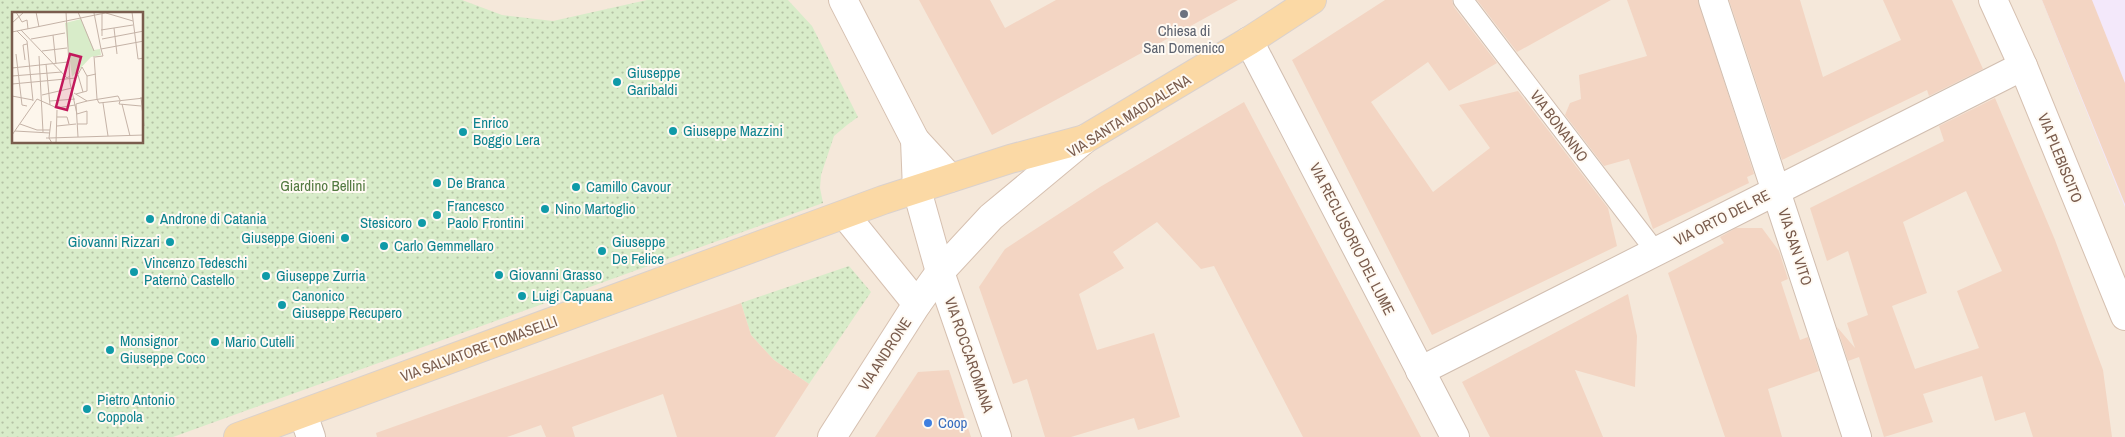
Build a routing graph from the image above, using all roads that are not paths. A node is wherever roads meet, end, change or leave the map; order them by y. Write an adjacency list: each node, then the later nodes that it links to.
1 (843, 0): 9 (street)
2 (1312, 0): 6 (main road, VIA SANTA MADDALENA)
3 (1463, 0): 14 (lane, VIA BONANNO)
4 (1713, 0): 12 (street, VIA SAN VITO)
5 (1993, 0): 7 (street, VIA PLEBISCITO)
6 (1249, 41): 8 (main road, VIA SANTA MADDALENA); 18 (street, VIA RECLUSORIO DEL LUME)
7 (2023, 66): 12 (street, VIA ORTO DEL RE); 17 (street, VIA PLEBISCITO)
8 (1085, 139): 10 (main road, VIA SALVATORE TOMASELLI); 15 (street, VIA SANTA MADDALENA)
9 (915, 140): 10 (street); 11 (street, VIA ROCCAROMANA)
10 (950, 178): 11 (main road, VIA SALVATORE TOMASELLI)
11 (917, 190): 13 (main road, VIA SALVATORE TOMASELLI); 15 (street, VIA ROCCAROMANA)
12 (1776, 190): 14 (street, VIA ORTO DEL RE); 24 (street, VIA SAN VITO)
13 (845, 215): 16 (street); 19 (main road, VIA SALVATORE TOMASELLI)
14 (1656, 252): 18 (street, VIA ORTO DEL RE)
15 (940, 272): 16 (street, VIA ANDRONE); 22 (street, VIA ROCCAROMANA)
16 (917, 304): 21 (street, VIA ANDRONE)
17 (2125, 316)
18 (1420, 371): 23 (street, VIA RECLUSORIO DEL LUME)
19 (307, 425): 20 (main road, VIA SALVATORE TOMASELLI)
20 (238, 437)
21 (832, 437)
22 (997, 437)
23 (1455, 437)
24 (1858, 437)

